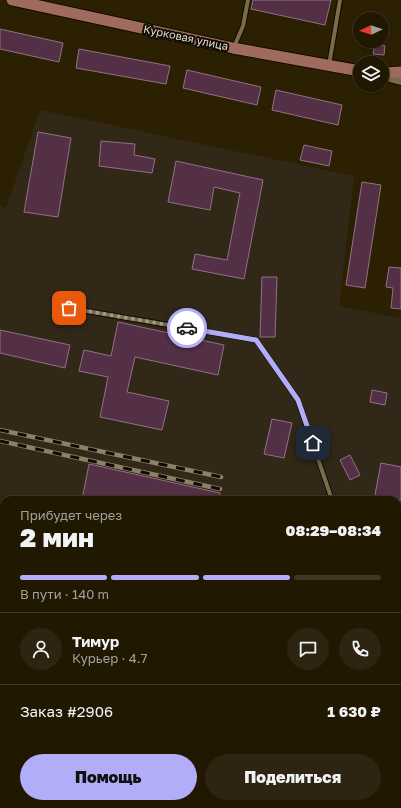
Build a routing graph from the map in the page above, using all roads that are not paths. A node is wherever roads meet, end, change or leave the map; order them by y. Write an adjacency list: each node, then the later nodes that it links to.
1 (12, 0): 4 (main road, Курковая улица)
2 (248, 0): 4 (lane)
3 (340, 0): 5 (lane)
4 (234, 48): 5 (main road, Курковая улица)
5 (328, 65): 6 (main road, Курковая улица)
6 (353, 70)
7 (401, 72): 8 (main road)
8 (389, 73)
9 (389, 77): 10 (street)
10 (401, 80)
11 (69, 308): 12 (lane)
12 (331, 496)

